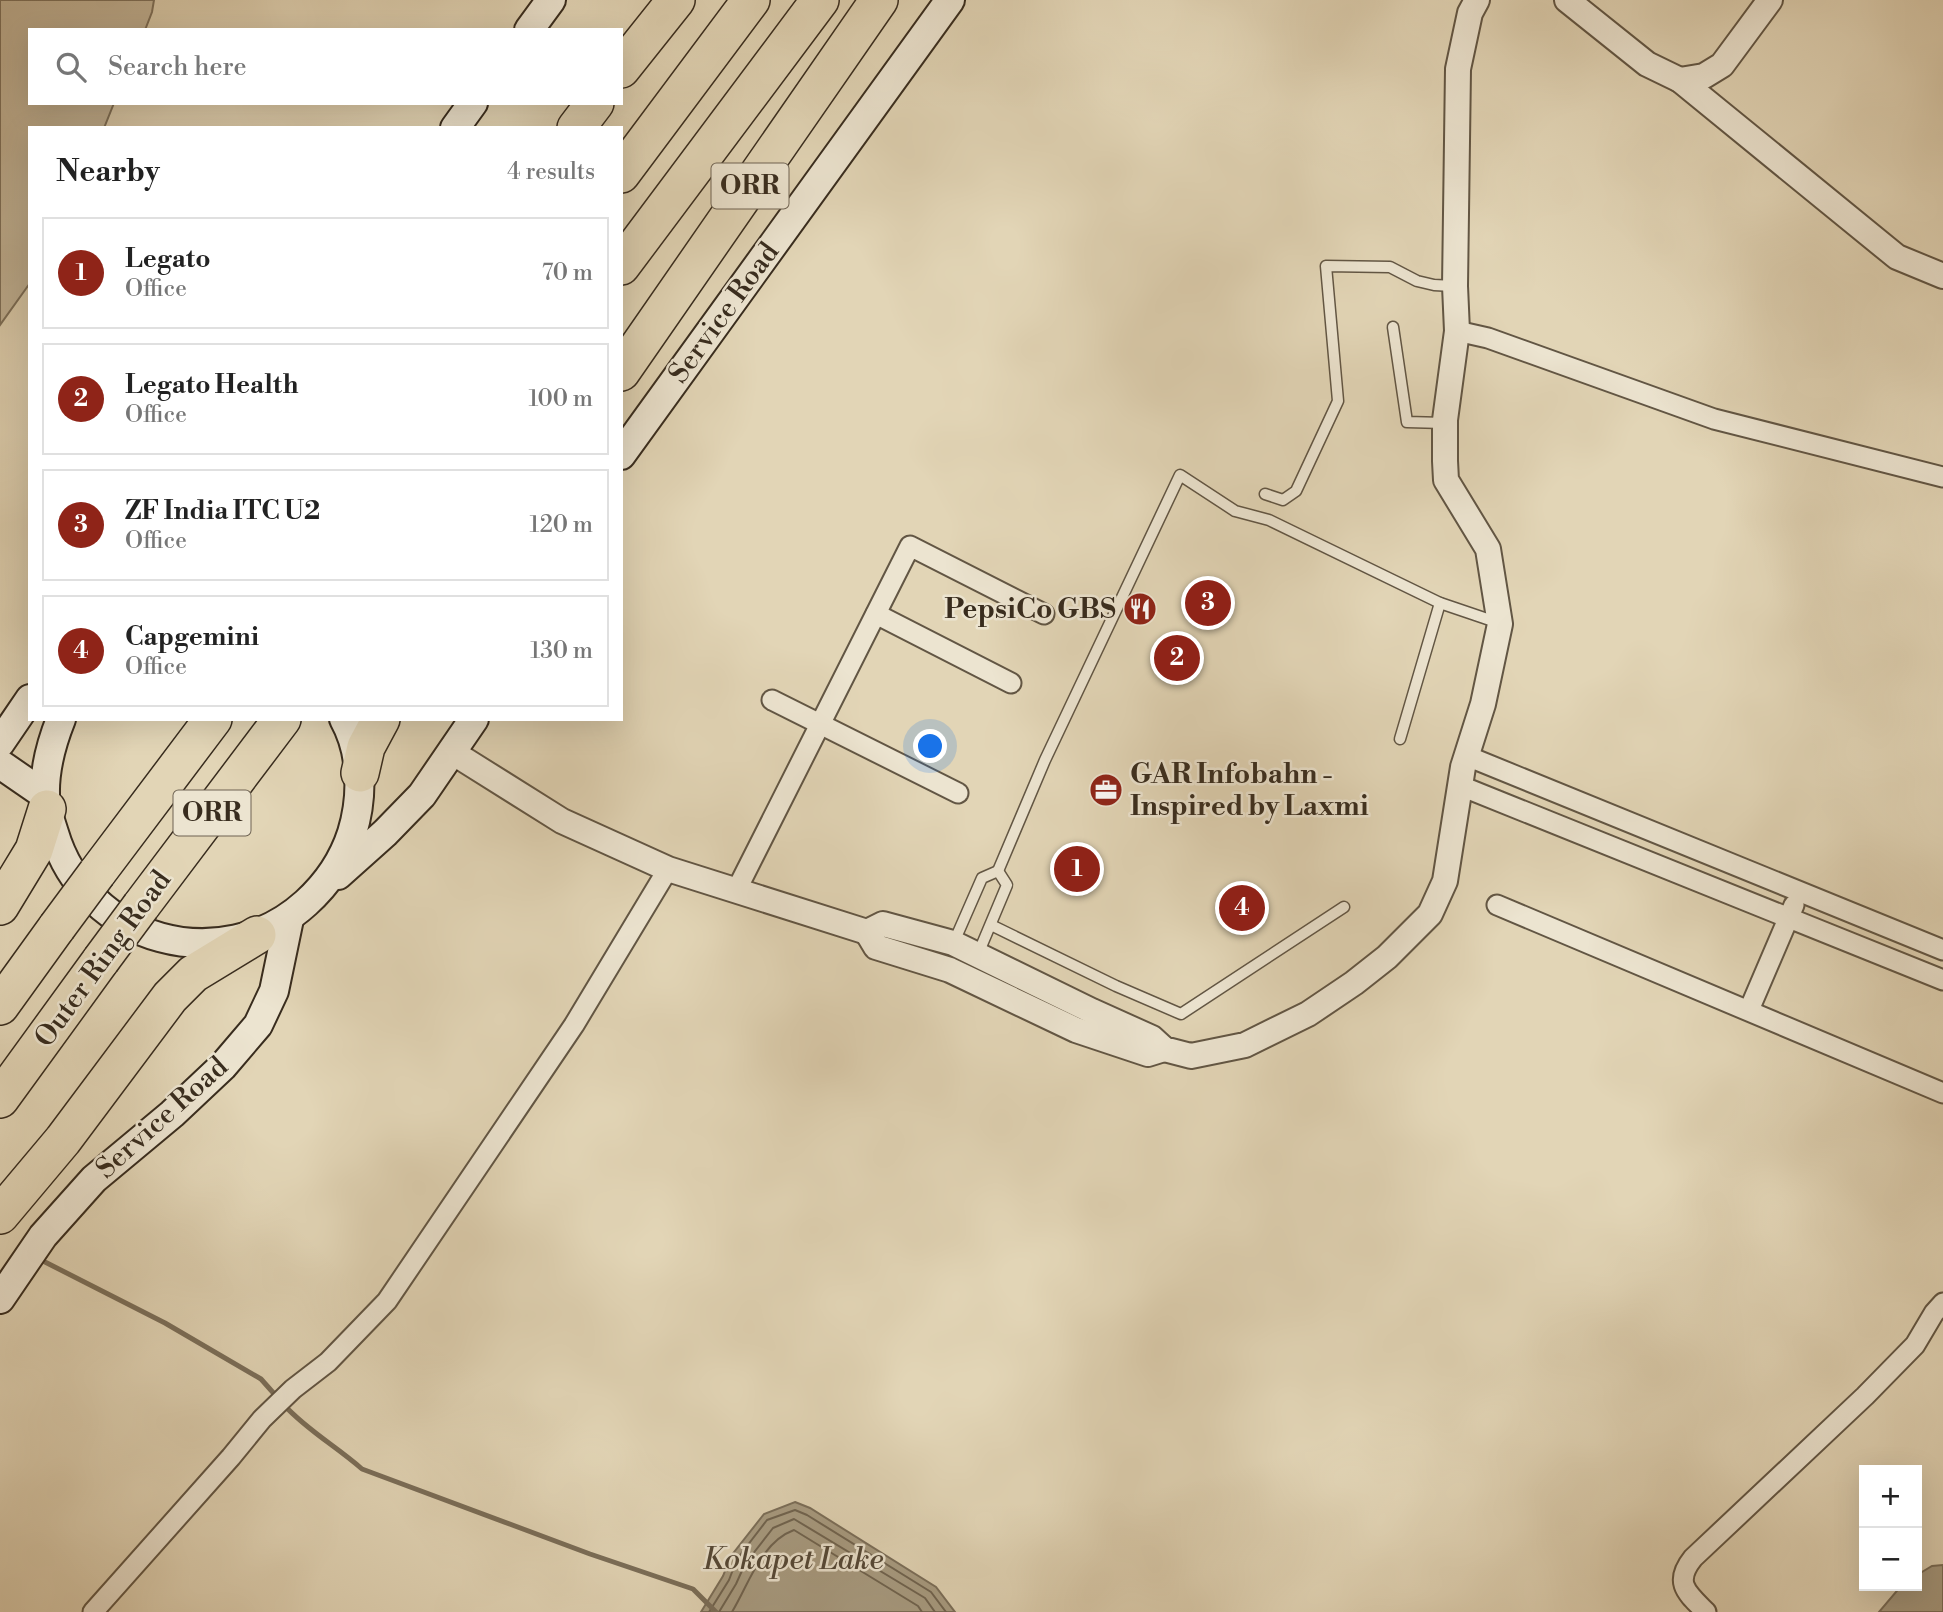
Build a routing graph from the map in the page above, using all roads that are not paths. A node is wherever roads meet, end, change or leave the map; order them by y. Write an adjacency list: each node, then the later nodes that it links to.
1 (551, 0): 10 (main road)
2 (676, 0): 11 (highway)
3 (751, 0): 17 (highway)
4 (820, 0): 18 (highway, ORR)
5 (879, 0): 23 (highway, ORR)
6 (950, 0): 25 (main road, Service Road)
7 (1477, 0): 20 (street)
8 (1567, 0): 12 (street)
9 (1770, 0): 12 (street)
10 (530, 28)
11 (623, 66)
12 (1680, 80): 19 (street)
13 (472, 105): 15 (main road)
14 (593, 105): 16 (highway)
15 (456, 126)
16 (578, 126)
17 (623, 171)
18 (623, 263)
19 (1943, 276)
20 (1455, 286): 22 (street); 27 (lane)
21 (1393, 327): 24 (lane)
22 (1457, 331): 24 (street); 26 (street)
23 (623, 369)
24 (1445, 423): 31 (street)
25 (623, 452)
26 (1943, 477)
27 (1265, 494)
28 (1440, 603): 31 (lane); 42 (lane); 52 (lane)
29 (876, 614): 30 (street); 32 (street); 41 (street)
30 (1044, 614)
31 (1500, 624): 45 (street)
32 (1012, 683)
33 (772, 699): 41 (street)
34 (21, 706): 43 (main road)
35 (58, 721): 50 (main road)
36 (211, 721): 68 (highway, Outer Ring Road / ORR, bridge)
37 (280, 721): 72 (highway, Outer Ring Road / ORR, bridge)
38 (345, 721): 47 (main road)
39 (380, 721): 47 (highway)
40 (473, 721): 44 (main road)
41 (820, 723): 49 (street); 54 (street)
42 (1400, 739)
43 (0, 743)
44 (452, 752): 51 (street); 53 (main road)
45 (1467, 755): 48 (street); 55 (street)
46 (0, 764): 50 (main road)
47 (360, 773): 53 (main road)
48 (1461, 786): 59 (street); 70 (street)
49 (958, 793)
50 (46, 802): 56 (highway); 63 (main road)
51 (668, 869): 54 (street); 76 (street)
52 (998, 871): 61 (lane); 64 (lane)
53 (325, 886): 60 (main road)
54 (736, 891): 62 (street)
55 (1799, 891): 59 (street); 65 (street)
56 (0, 905)
57 (1497, 905): 69 (street)
58 (1344, 907): 61 (lane)
59 (1790, 916): 67 (street); 69 (street)
60 (289, 919): 63 (main road); 74 (main road, Service Road)
61 (991, 925): 66 (lane)
62 (867, 932): 64 (street); 70 (street)
63 (257, 935): 73 (highway)
64 (953, 943): 66 (street)
65 (1943, 950)
66 (978, 954): 70 (street)
67 (1943, 980)
68 (0, 1006)
69 (1749, 1010): 71 (street)
70 (1164, 1049)
71 (1943, 1093)
72 (0, 1098)
73 (0, 1215)
74 (0, 1299)
75 (1943, 1303): 77 (street)
76 (93, 1612)
77 (1706, 1612)

